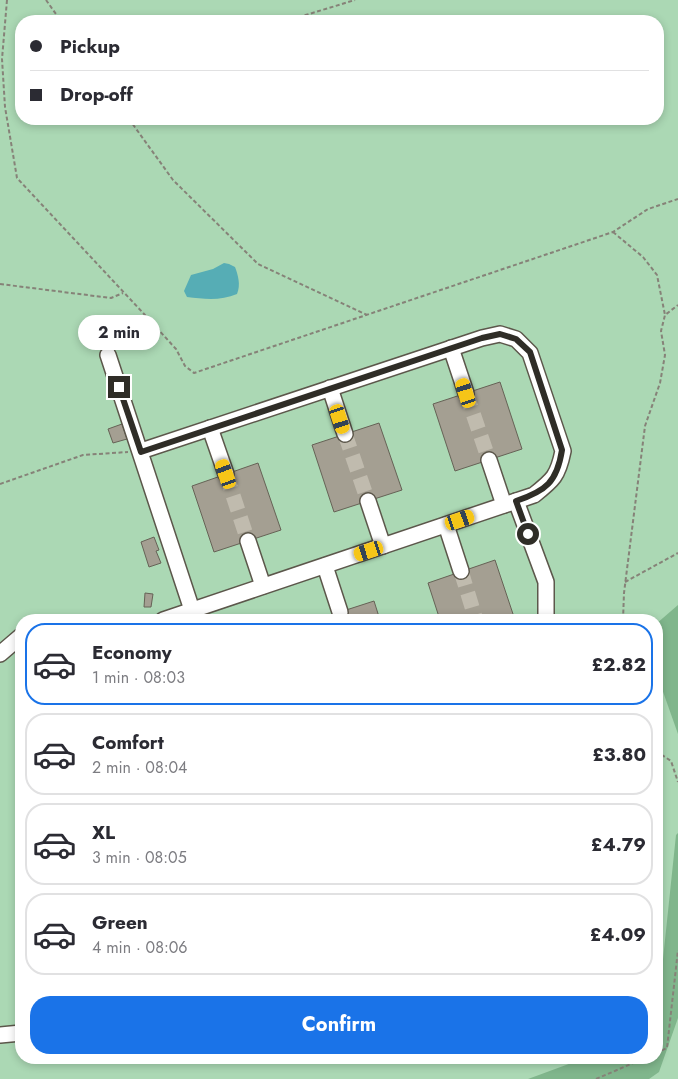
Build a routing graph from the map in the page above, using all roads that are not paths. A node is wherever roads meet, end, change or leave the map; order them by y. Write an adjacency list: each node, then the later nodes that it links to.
1 (451, 348): 3 (lane); 4 (lane); 11 (lane)
2 (108, 355): 7 (lane)
3 (330, 388): 5 (lane); 6 (lane)
4 (466, 393)
5 (210, 428): 7 (lane); 9 (lane)
6 (345, 434)
7 (141, 452): 18 (lane)
8 (489, 460): 11 (lane)
9 (226, 474)
10 (368, 501): 14 (lane)
11 (510, 503): 12 (lane); 20 (lane)
12 (446, 525): 14 (lane); 16 (lane)
13 (248, 541): 17 (lane)
14 (383, 546): 15 (lane)
15 (325, 566): 17 (lane); 19 (lane)
16 (461, 571)
17 (262, 586): 18 (lane)
18 (202, 612)
19 (340, 612)
20 (546, 614)
21 (15, 641): 22 (lane)
22 (0, 654)
23 (15, 1034): 24 (lane)
24 (0, 1035)

